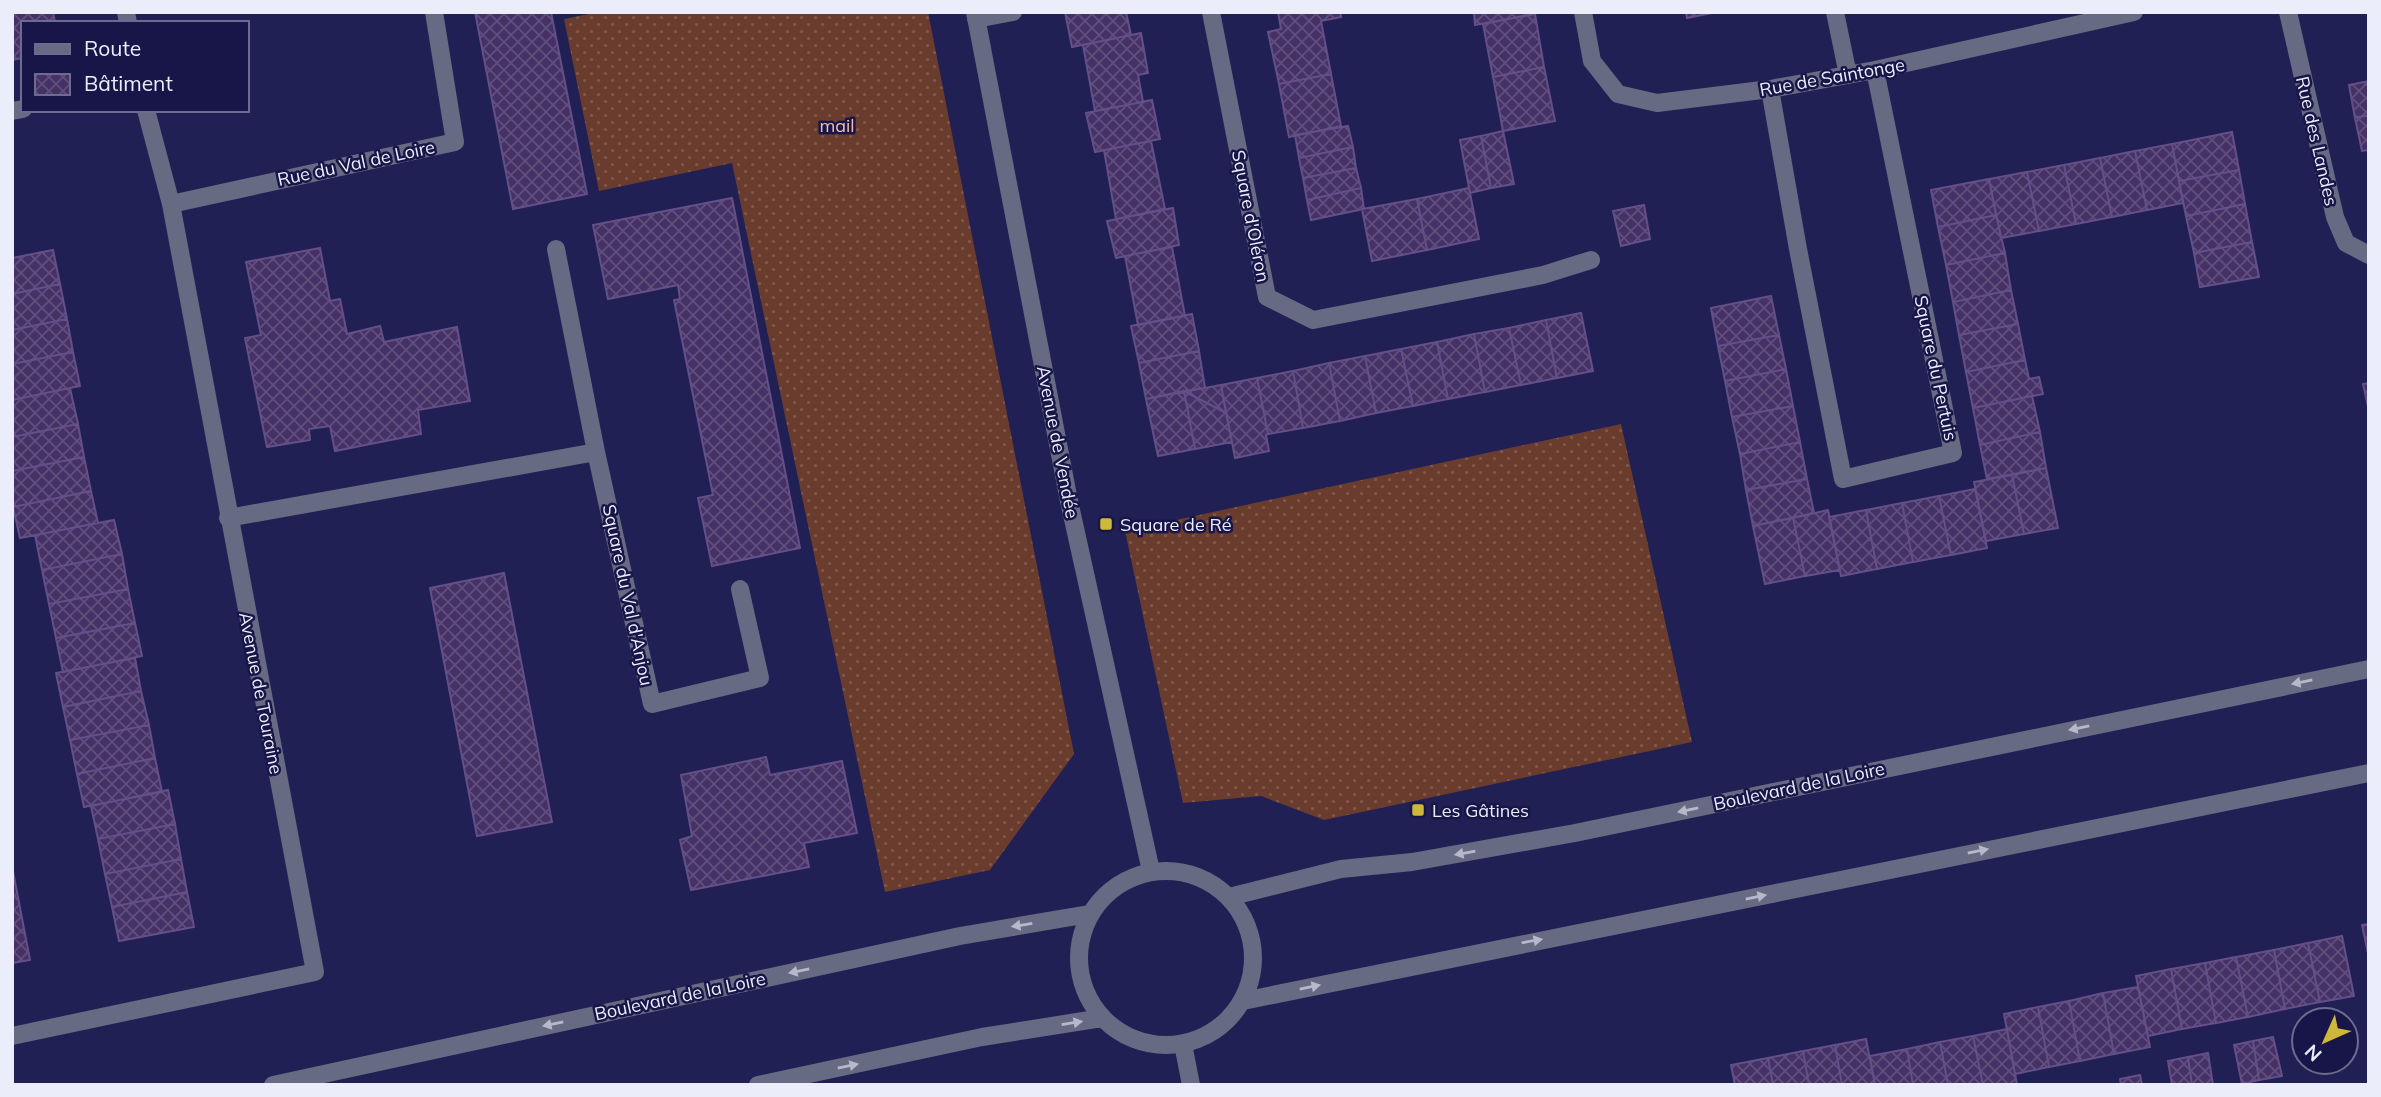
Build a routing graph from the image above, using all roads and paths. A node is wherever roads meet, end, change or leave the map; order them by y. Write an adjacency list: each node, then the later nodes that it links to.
1 (433, 12): 13 (street, Rue du Val de Loire)
2 (1013, 12): 8 (street)
3 (1211, 12): 16 (street, Square d'Oléron)
4 (1583, 12): 11 (street, Rue de Saintonge)
5 (1835, 12): 10 (street)
6 (2134, 12): 9 (street, Rue de Saintonge)
7 (2288, 12): 15 (street, Rue des Landes)
8 (975, 16): 22 (street, Avenue de Vendée)
9 (1875, 70): 10 (street, Rue de Saintonge); 11 (street, Square du Pertuis)
10 (1848, 75): 11 (street, Rue de Saintonge)
11 (1770, 89)
12 (147, 112): 13 (street, Avenue de Touraine)
13 (170, 204): 18 (street, Avenue de Touraine)
14 (556, 249): 17 (street, Square du Val d'Anjou)
15 (2369, 255)
16 (1591, 260)
17 (596, 452): 18 (street); 19 (street, Square du Val d'Anjou)
18 (228, 518): 27 (street, Avenue de Touraine)
19 (740, 589)
20 (2369, 669): 23 (street, Boulevard de la Loire, one-way to 23)
21 (2369, 773): 25 (street, one-way to 21)
22 (1151, 871): 23 (street); 24 (street)
23 (1229, 897): 25 (street)
24 (1089, 914): 26 (street); 29 (street, Boulevard de la Loire, one-way to 29)
25 (1243, 1001): 28 (street)
26 (1102, 1018): 28 (street); 30 (street, one-way to 26)
27 (12, 1035)
28 (1183, 1044): 31 (street)
29 (273, 1085)
30 (758, 1085)
31 (1191, 1085)

